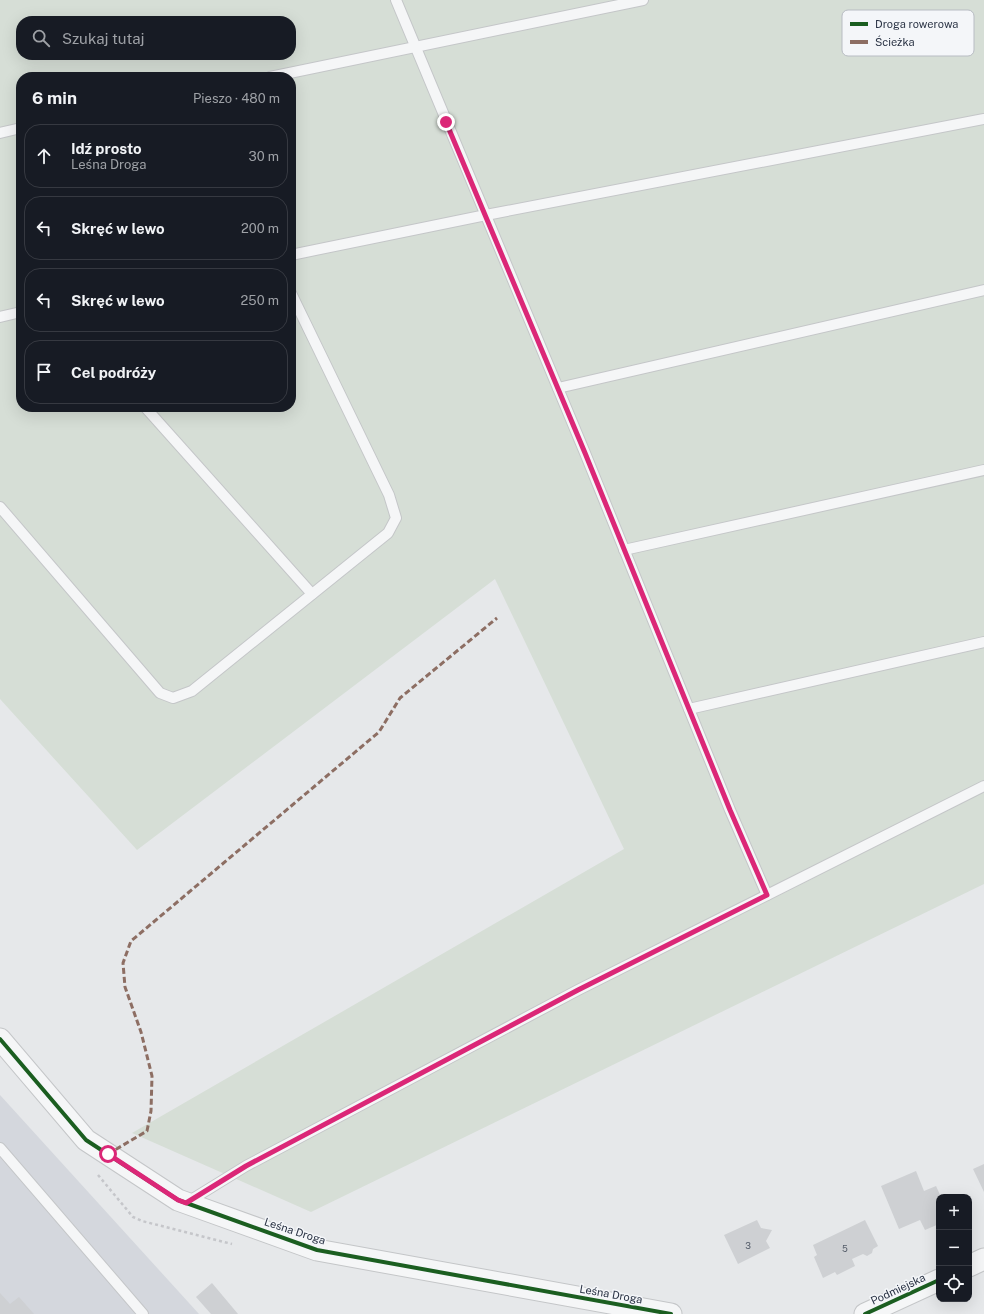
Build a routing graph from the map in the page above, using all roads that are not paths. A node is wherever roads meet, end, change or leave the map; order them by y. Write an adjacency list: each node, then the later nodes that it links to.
1 (396, 0): 3 (lane)
2 (644, 0): 3 (lane)
3 (416, 47): 4 (lane); 8 (lane)
4 (294, 72)
5 (984, 119): 8 (lane)
6 (16, 129): 7 (lane)
7 (0, 133)
8 (486, 215): 9 (lane); 14 (lane)
9 (296, 254)
10 (984, 290): 14 (lane)
11 (296, 303): 19 (lane)
12 (16, 313): 13 (lane)
13 (0, 316)
14 (558, 388): 18 (lane)
15 (149, 412): 19 (lane)
16 (984, 470): 18 (lane)
17 (0, 507): 19 (lane)
18 (624, 550): 21 (lane)
19 (312, 594)
20 (984, 642): 21 (lane)
21 (689, 708): 23 (lane)
22 (984, 786): 23 (lane)
23 (767, 895): 26 (lane)
24 (0, 1039): 26 (street, Leśna Droga)
25 (0, 1148): 30 (lane)
26 (186, 1203): 31 (street, Leśna Droga)
27 (984, 1259): 28 (street)
28 (972, 1265)
29 (936, 1281): 32 (street, Podmiejska)
30 (143, 1314)
31 (671, 1314)
32 (865, 1314)

